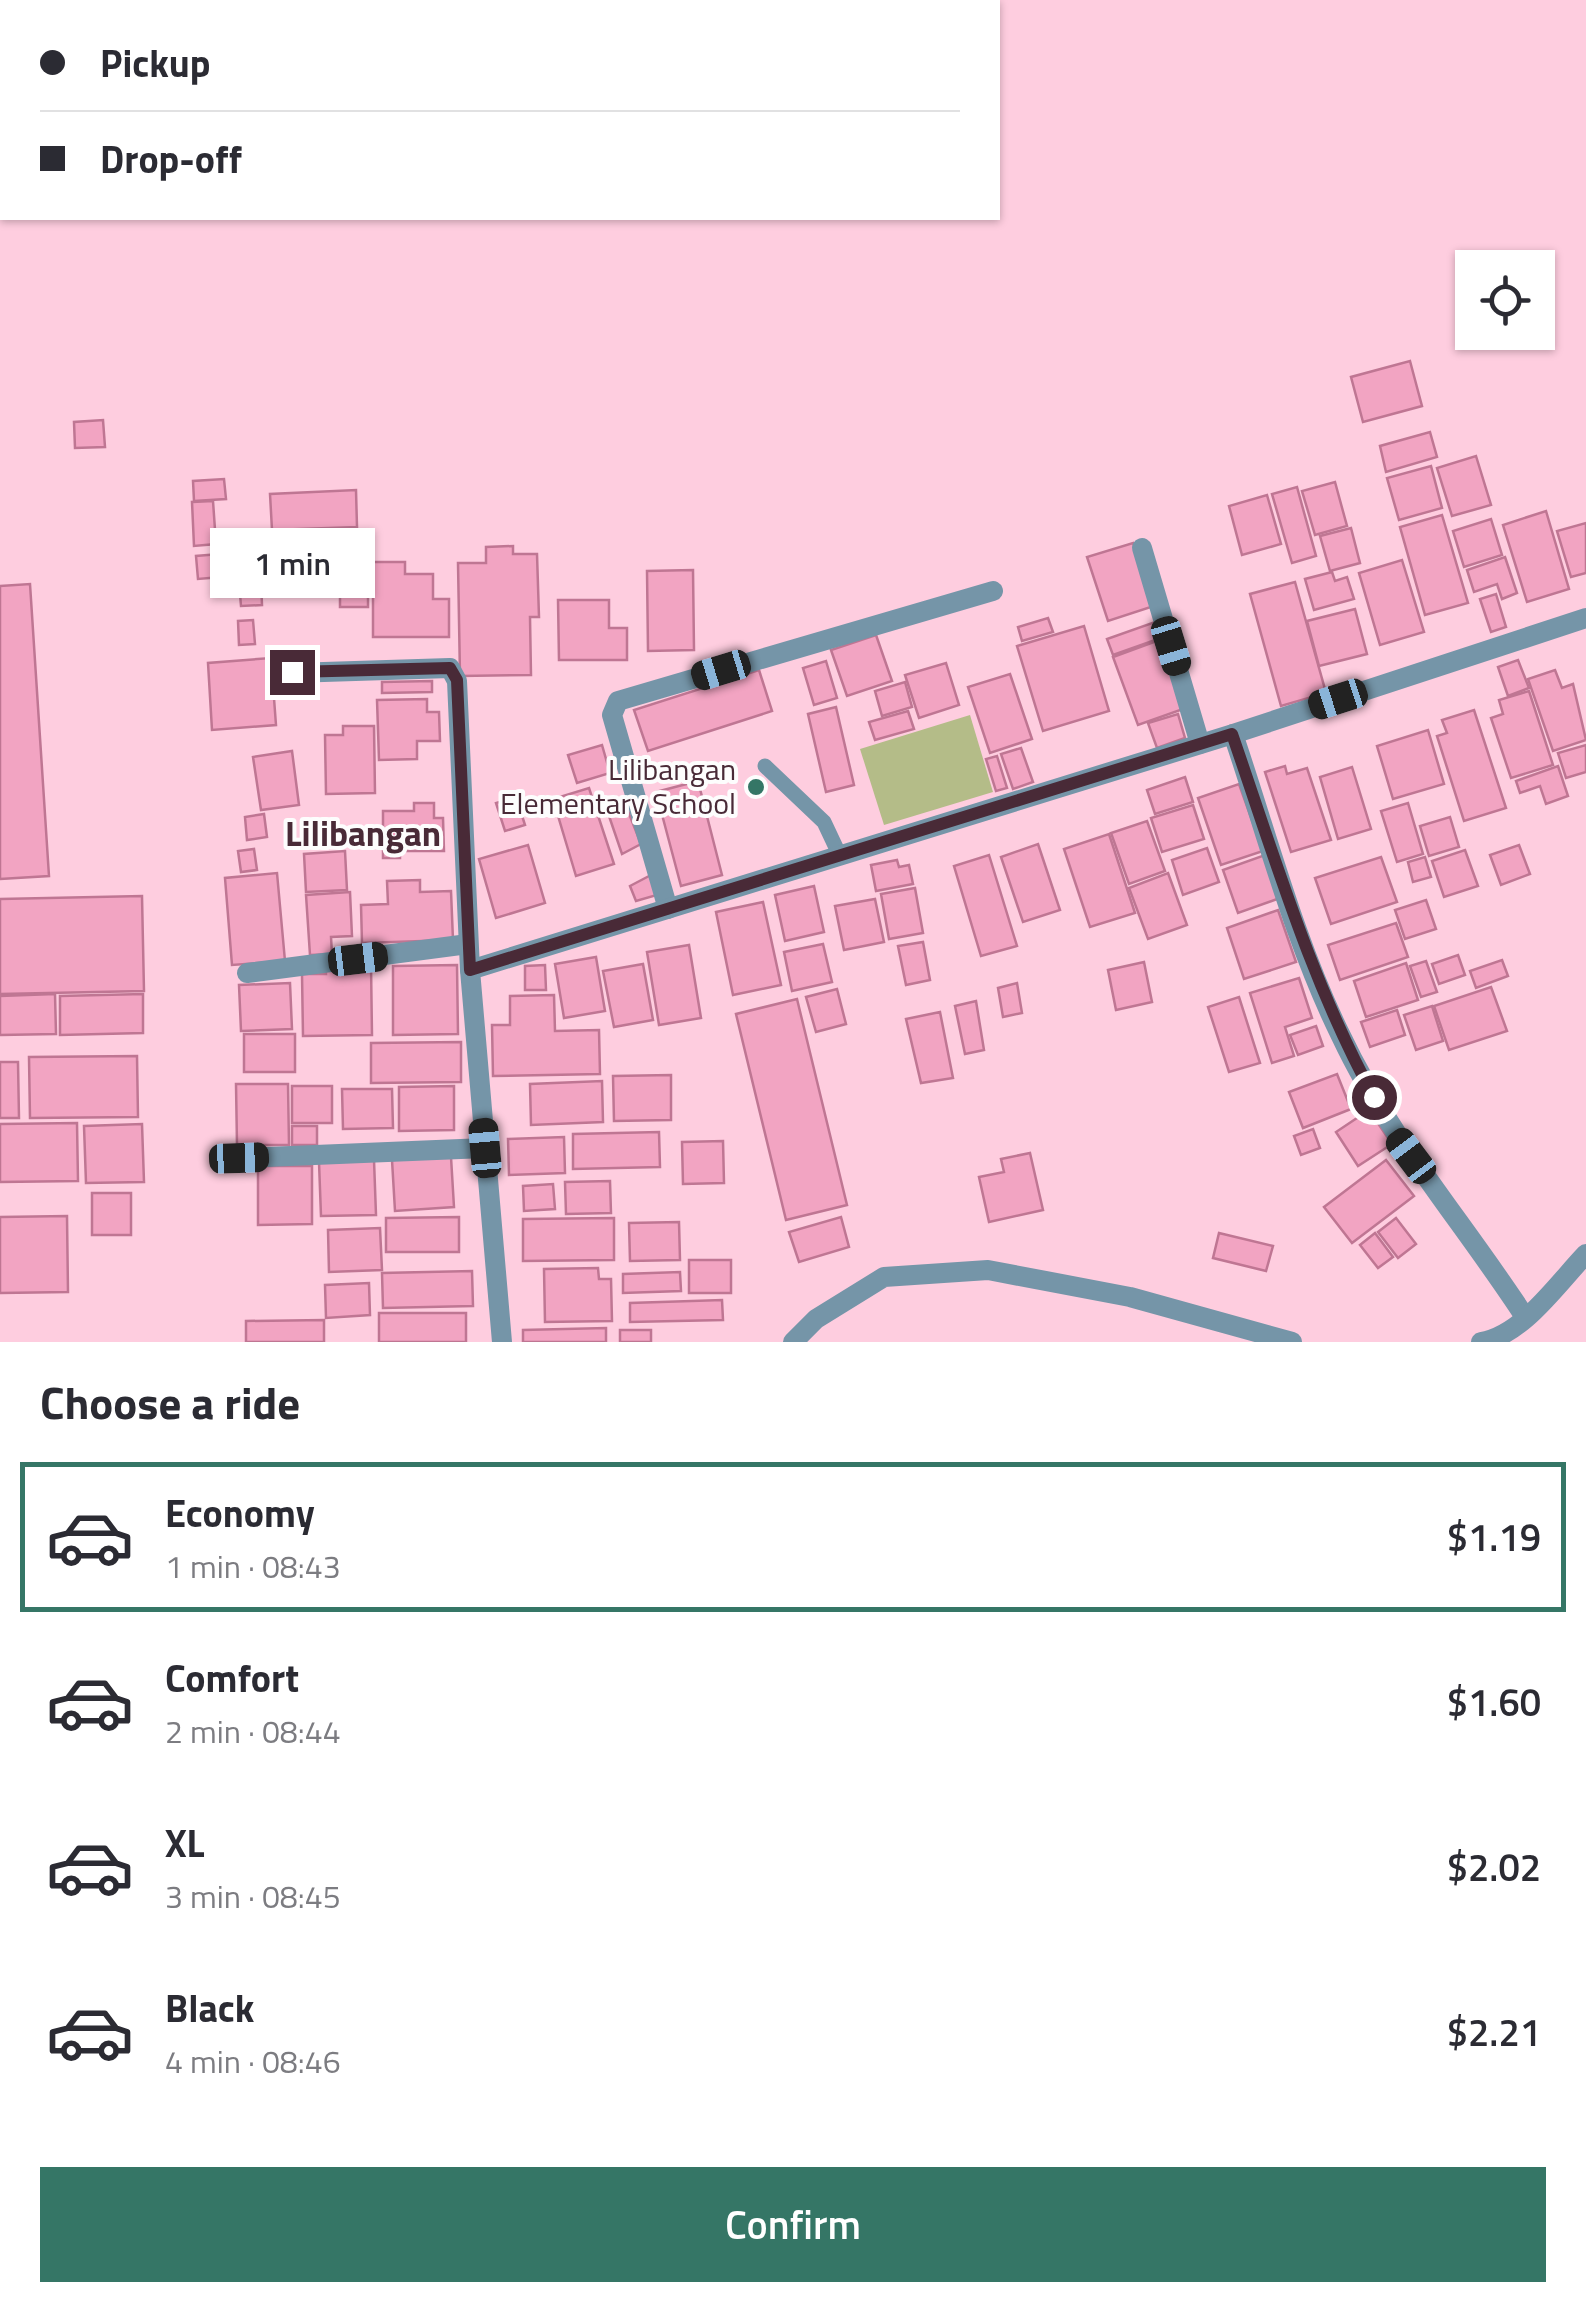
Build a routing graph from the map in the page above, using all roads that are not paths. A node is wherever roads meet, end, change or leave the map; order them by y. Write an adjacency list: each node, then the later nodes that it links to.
1 (1142, 548): 6 (street)
2 (992, 591): 9 (street)
3 (1586, 618): 5 (street)
4 (292, 672): 10 (street)
5 (1232, 734): 6 (street); 16 (street)
6 (1200, 744): 8 (street)
7 (765, 766): 8 (lane)
8 (840, 856): 9 (street)
9 (668, 909): 11 (street)
10 (468, 944): 11 (street); 12 (street)
11 (470, 970): 13 (street)
12 (247, 973)
13 (485, 1148): 14 (street); 17 (street)
14 (239, 1158)
15 (1586, 1254): 16 (street)
16 (1525, 1318): 20 (street)
17 (502, 1342)
18 (793, 1342): 19 (street)
19 (1292, 1342)
20 (1481, 1342)

